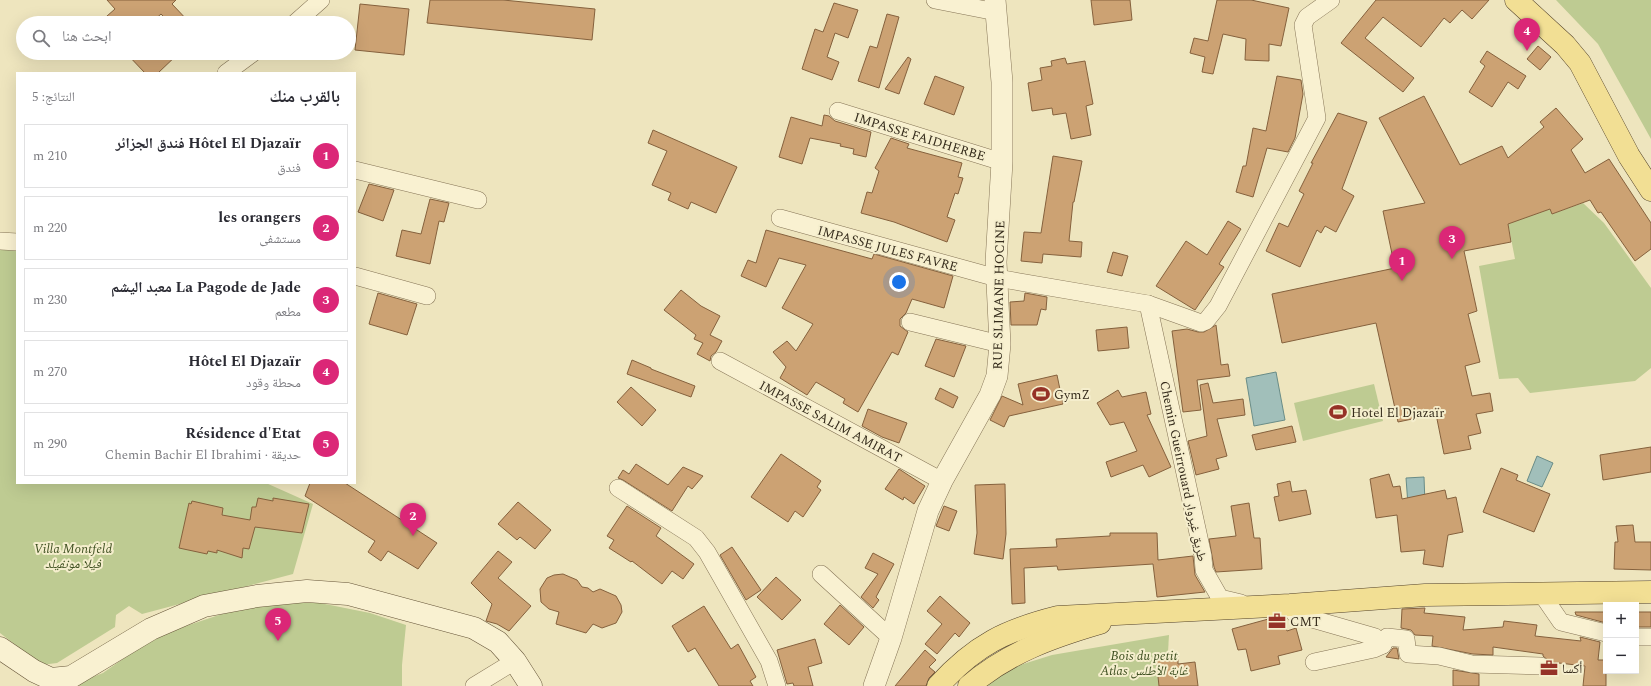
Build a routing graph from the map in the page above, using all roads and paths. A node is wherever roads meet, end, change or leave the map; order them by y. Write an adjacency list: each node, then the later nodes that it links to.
1 (321, 0): 6 (street)
2 (935, 0): 5 (street)
3 (1331, 0): 20 (street, IMPASSE JULES FAVRE)
4 (1516, 0): 12 (main road)
5 (996, 6): 10 (street, RUE SLIMANE HOCINE)
6 (303, 16)
7 (244, 60): 8 (street)
8 (227, 72)
9 (838, 111): 10 (street, IMPASSE FAIDHERBE)
10 (1002, 162): 18 (street, RUE SLIMANE HOCINE)
11 (356, 170): 13 (street)
12 (1651, 190)
13 (478, 200)
14 (780, 218): 18 (street, IMPASSE JULES FAVRE)
15 (0, 241): 16 (street)
16 (16, 242)
17 (356, 276): 19 (street)
18 (996, 278): 20 (street, IMPASSE JULES FAVRE); 22 (street, RUE SLIMANE HOCINE)
19 (427, 296)
20 (1148, 304): 30 (street, Chemin Gueirrouard طريق غيروار)
21 (910, 322): 22 (street)
22 (1000, 344): 24 (street, RUE SLIMANE HOCINE)
23 (720, 362): 24 (street, IMPASSE SALIM AMIRAT)
24 (942, 481): 35 (street, RUE SLIMANE HOCINE)
25 (618, 488): 43 (street)
26 (821, 574): 35 (street)
27 (1541, 592): 28 (main road); 29 (main road); 32 (street)
28 (1651, 592)
29 (1290, 605): 30 (main road); 36 (street)
30 (1257, 606): 31 (main road)
31 (1140, 613): 45 (main road); 46 (main road)
32 (1603, 632)
33 (1639, 637): 34 (street)
34 (1651, 637)
35 (891, 638): 44 (street, RUE SLIMANE HOCINE)
36 (1383, 645): 39 (street); 40 (street)
37 (0, 648): 38 (main road)
38 (515, 660): 41 (street); 42 (main road)
39 (1314, 662)
40 (1541, 666)
41 (474, 686)
42 (531, 686)
43 (777, 686)
44 (874, 686)
45 (938, 686)
46 (969, 686)

